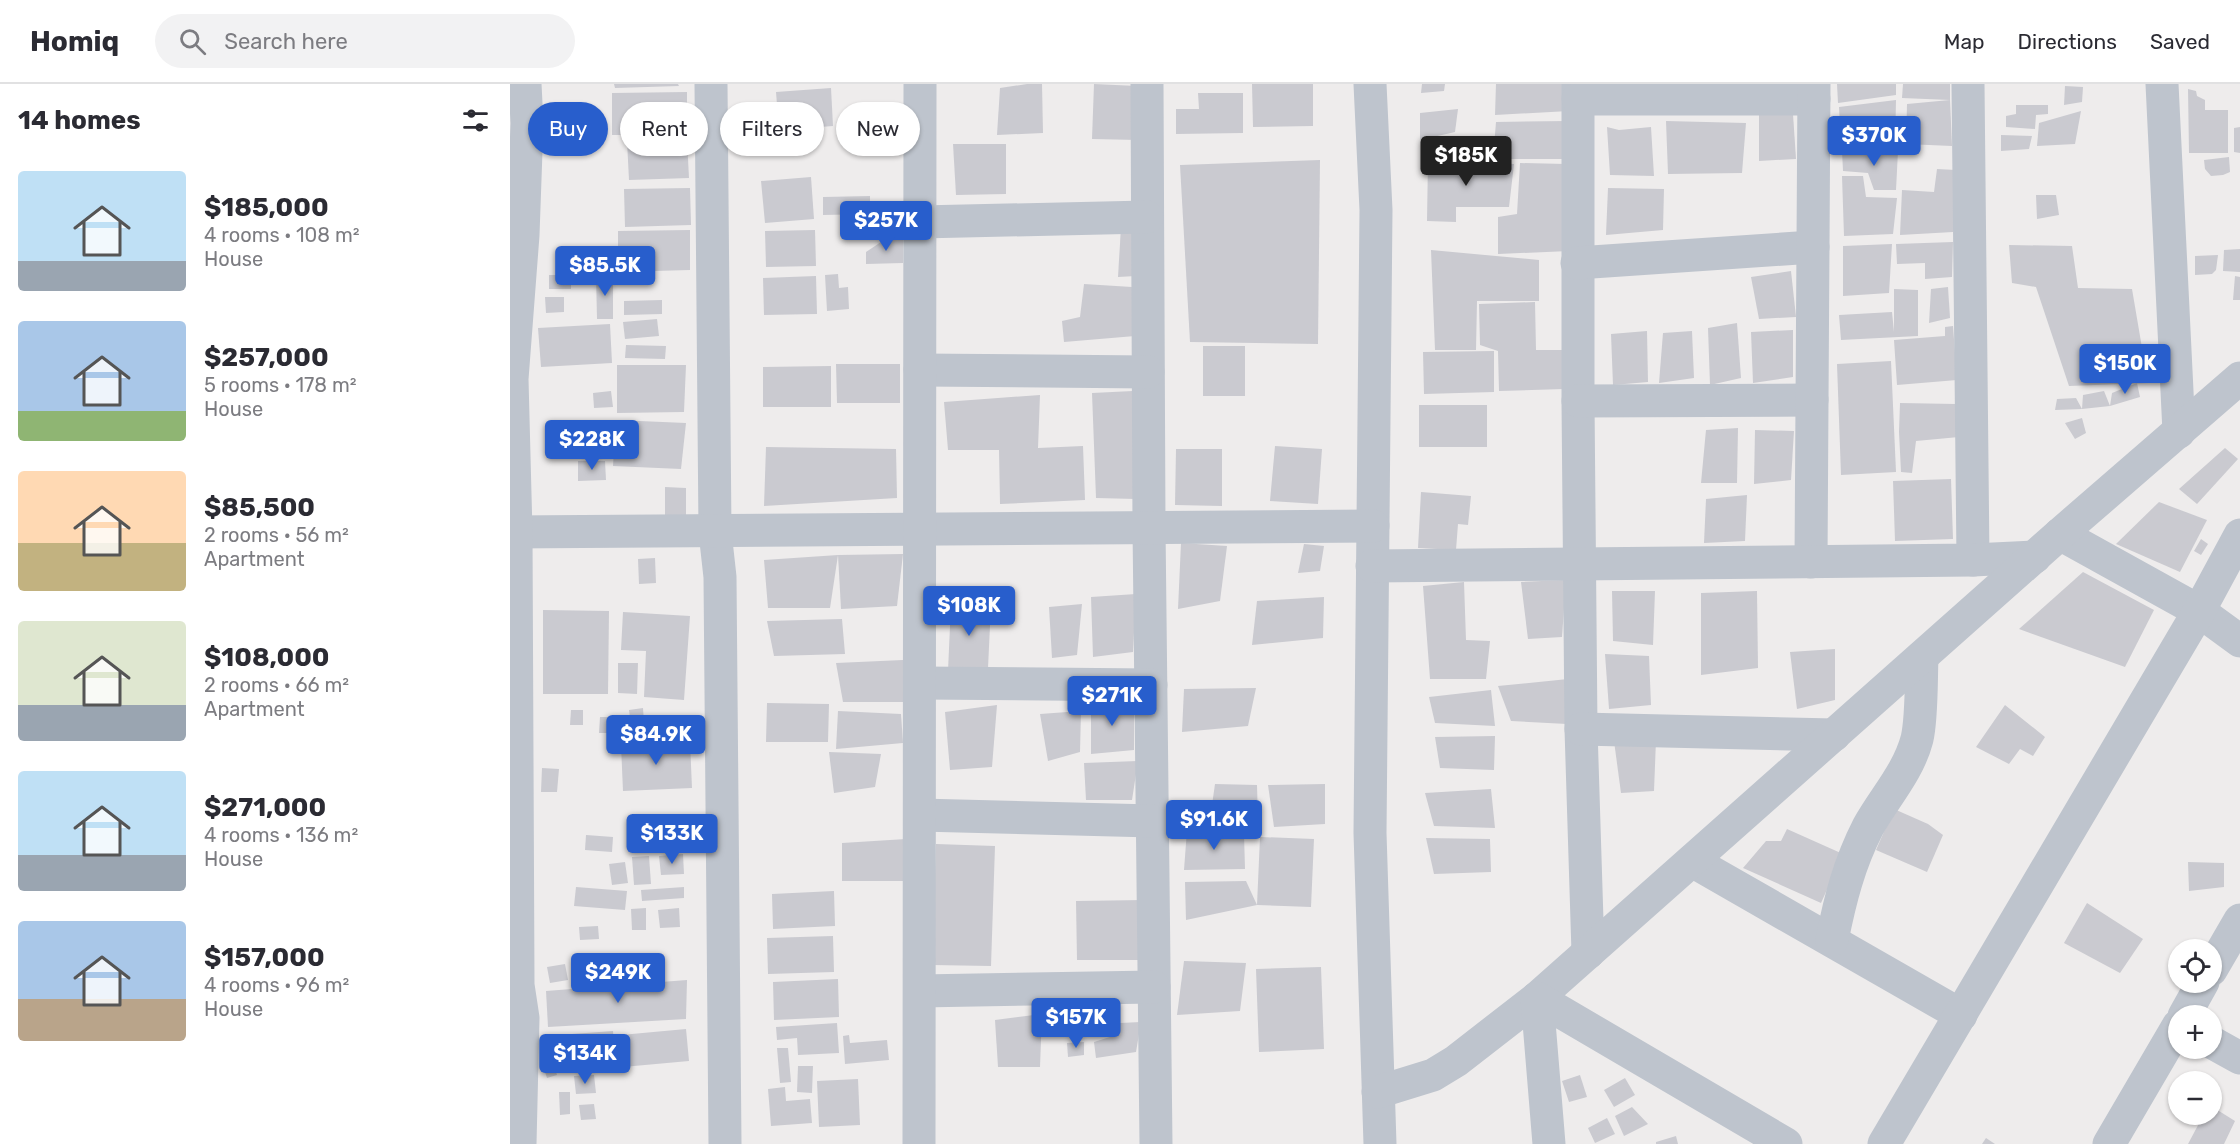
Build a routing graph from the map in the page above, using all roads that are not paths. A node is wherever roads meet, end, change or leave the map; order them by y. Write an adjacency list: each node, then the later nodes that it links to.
1 (525, 84): 12 (street)
2 (711, 84): 26 (street)
3 (920, 84): 11 (street)
4 (1147, 84): 10 (street)
5 (1370, 84): 22 (street)
6 (1968, 84): 30 (street)
7 (2162, 84): 21 (street)
8 (1578, 91): 9 (street); 14 (street)
9 (1814, 92): 13 (street)
10 (1147, 218): 11 (street); 16 (street)
11 (920, 222): 15 (street)
12 (516, 235): 18 (street)
13 (1813, 247): 14 (street); 19 (street)
14 (1577, 263): 20 (street)
15 (920, 370): 16 (street); 24 (street)
16 (1148, 372): 23 (street)
17 (2240, 378): 21 (street)
18 (511, 397): 25 (street)
19 (1812, 400): 20 (street); 31 (street)
20 (1578, 401): 32 (street)
21 (2179, 432): 27 (street)
22 (1372, 526): 23 (street); 33 (street)
23 (1149, 528): 24 (street); 38 (street)
24 (921, 529): 26 (street); 37 (street)
25 (513, 532): 26 (street); 48 (street)
26 (715, 532): 58 (street)
27 (2060, 534): 29 (street); 34 (street)
28 (2240, 535): 34 (street)
29 (2035, 557): 30 (street); 36 (street)
30 (1973, 560): 31 (street)
31 (1811, 562): 32 (street)
32 (1580, 564): 33 (street); 39 (street)
33 (1372, 566): 56 (street)
34 (2199, 611): 35 (street); 52 (street)
35 (2240, 641)
36 (1922, 657): 40 (street); 45 (street)
37 (921, 683): 38 (street); 41 (street)
38 (1151, 685): 42 (street)
39 (1581, 729): 40 (street); 47 (street)
40 (1834, 735): 43 (street)
41 (920, 815): 42 (street); 50 (street)
42 (1153, 821): 49 (street)
43 (1692, 861): 45 (street); 47 (street)
44 (2240, 920): 46 (street)
45 (1832, 940): 52 (street)
46 (2222, 951)
47 (1588, 953): 51 (street)
48 (514, 985): 57 (street)
49 (1154, 987): 50 (street); 60 (street)
50 (920, 991): 59 (street)
51 (1537, 998): 56 (street); 62 (street); 63 (street)
52 (1961, 1015): 64 (street)
53 (2168, 1043): 65 (street)
54 (2222, 1048): 55 (street)
55 (2240, 1058)
56 (1378, 1092): 61 (street)
57 (520, 1144)
58 (725, 1144)
59 (920, 1144)
60 (1156, 1144)
61 (1380, 1144)
62 (1549, 1144)
63 (1786, 1144)
64 (1884, 1144)
65 (2109, 1144)

